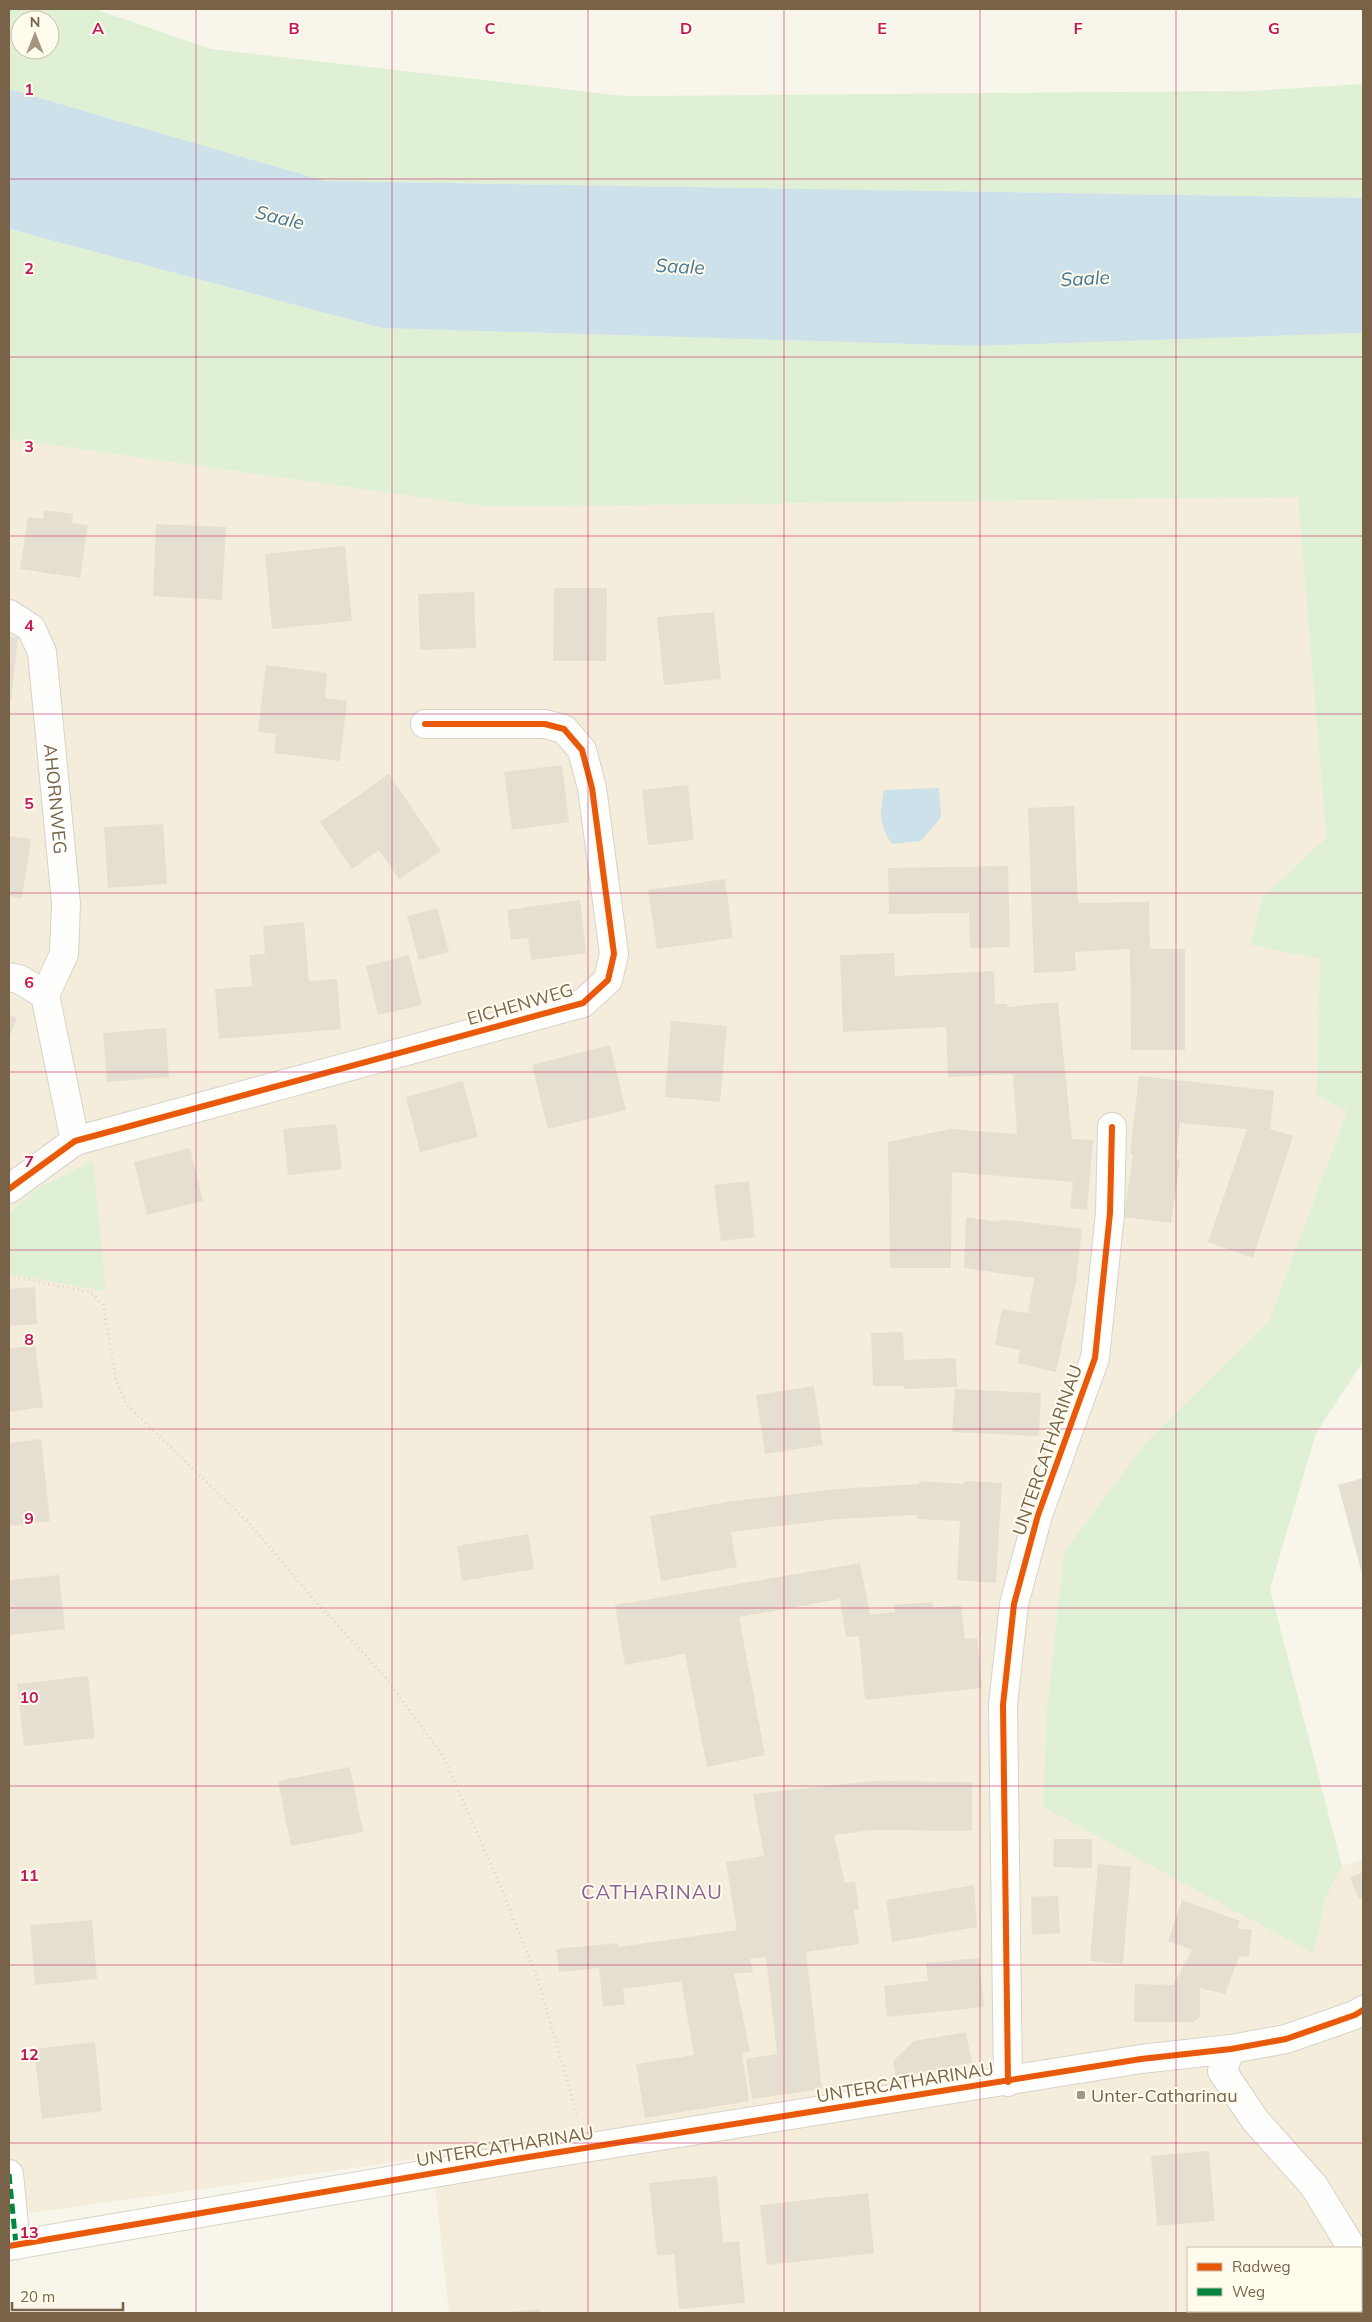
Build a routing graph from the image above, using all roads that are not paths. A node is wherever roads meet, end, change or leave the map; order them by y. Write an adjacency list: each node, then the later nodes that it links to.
1 (9, 614): 4 (street, AHORNWEG)
2 (425, 724): 6 (street, EICHENWEG)
3 (9, 977): 4 (street)
4 (45, 995): 6 (street)
5 (1112, 1127): 10 (street, UNTERCATHARINAU)
6 (75, 1141): 7 (street)
7 (9, 1189)
8 (1363, 2010): 9 (street, UNTERCATHARINAU)
9 (1232, 2049): 10 (street, UNTERCATHARINAU); 13 (street)
10 (1008, 2082): 12 (street, UNTERCATHARINAU)
11 (9, 2174): 12 (street)
12 (12, 2245)
13 (1351, 2247)

